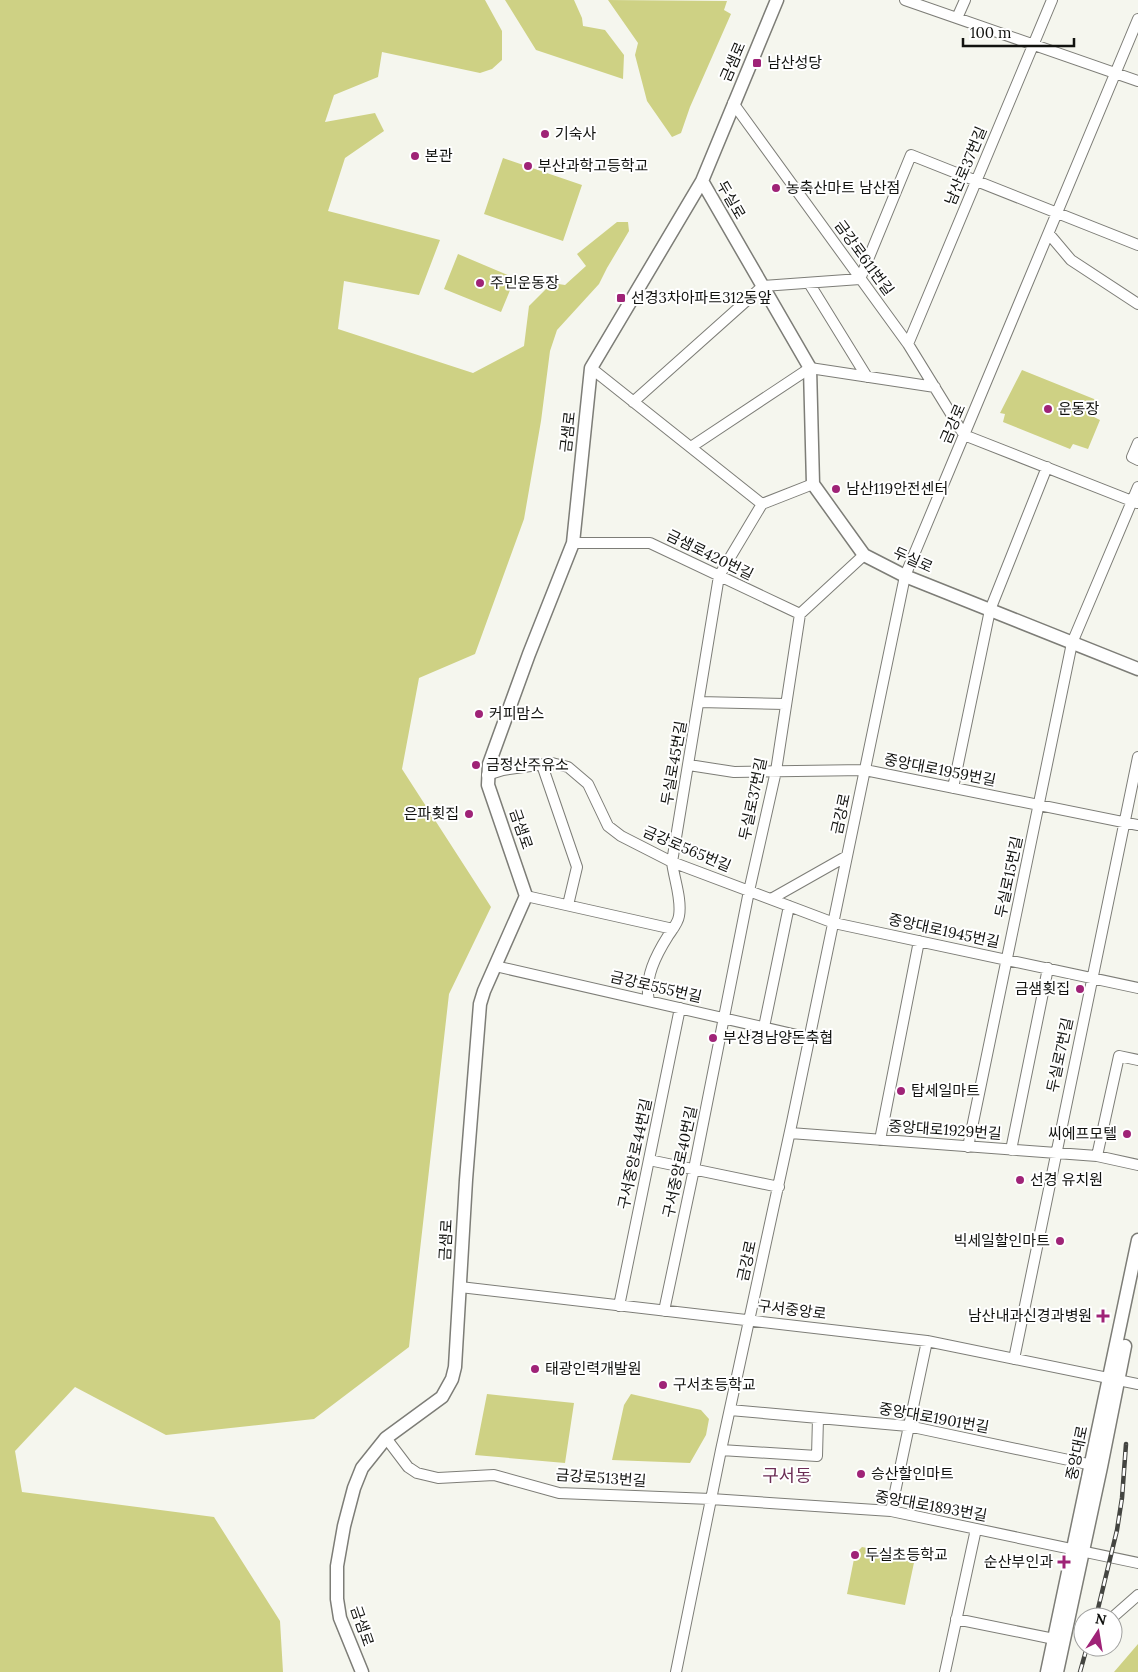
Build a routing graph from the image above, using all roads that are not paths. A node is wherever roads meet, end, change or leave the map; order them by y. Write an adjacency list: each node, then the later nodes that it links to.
1 (777, 0): 10 (main road, 금샘로)
2 (905, 0): 5 (street)
3 (965, 0): 5 (street)
4 (1052, 0): 7 (street, 남산로37번길)
5 (957, 18): 7 (street)
6 (1138, 19): 8 (street, 금강로)
7 (1033, 44): 8 (street); 12 (street, 남산로37번길)
8 (1116, 72): 9 (street); 13 (street, 금강로)
9 (1138, 81)
10 (733, 103): 11 (main road, 금샘로); 16 (street, 금강로611번길)
11 (702, 181): 18 (main road, 두실로); 21 (main road, 금샘로)
12 (975, 181): 13 (street); 16 (street); 20 (street, 남산로37번길)
13 (1057, 214): 14 (street, 금강로); 15 (street)
14 (1049, 234): 19 (street); 26 (street, 금강로)
15 (1138, 244)
16 (860, 279): 17 (street); 20 (street, 금강로611번길)
17 (809, 283): 18 (street); 23 (street)
18 (763, 286): 22 (main road, 두실로); 25 (street)
19 (1138, 304)
20 (908, 344): 24 (street, 금강로611번길)
21 (591, 368): 25 (street); 35 (main road, 금샘로)
22 (810, 368): 23 (street); 28 (street); 31 (main road, 두실로)
23 (867, 376): 24 (street)
24 (935, 387): 26 (street, 금강로611번길)
25 (633, 402): 28 (street)
26 (964, 435): 30 (street); 38 (street, 금강로)
27 (1138, 443): 29 (street)
28 (690, 447): 34 (street)
29 (1138, 460)
30 (1047, 467): 33 (street); 39 (street)
31 (813, 484): 34 (street); 36 (main road, 두실로)
32 (1138, 487): 33 (street, 두실로15번길)
33 (1135, 502): 41 (street, 두실로15번길)
34 (762, 504): 37 (street, 두실로45번길)
35 (573, 543): 37 (street, 금샘로420번길); 50 (main road, 금샘로)
36 (864, 556): 38 (main road, 두실로); 40 (street)
37 (719, 576): 40 (street, 금샘로420번길); 43 (street, 두실로45번길)
38 (905, 576): 39 (main road, 두실로); 48 (street, 금강로)
39 (990, 610): 41 (main road, 두실로); 51 (street)
40 (800, 614): 44 (street, 두실로37번길)
41 (1072, 642): 42 (main road, 두실로); 52 (street, 두실로15번길)
42 (1138, 669)
43 (700, 702): 44 (street); 47 (street, 두실로45번길)
44 (785, 704): 49 (street, 두실로37번길)
45 (1138, 757): 53 (street, 두실로7번길)
46 (542, 765): 50 (street, 금강로565번길); 56 (street, 금강로565번길); 60 (street)
47 (689, 765): 49 (street, 중앙대로1959번길); 56 (street, 두실로45번길)
48 (865, 770): 49 (street, 중앙대로1959번길); 51 (street, 중앙대로1959번길); 55 (street, 금강로)
49 (776, 771): 57 (street, 두실로37번길)
50 (488, 775): 58 (main road, 금샘로)
51 (953, 788): 52 (street, 중앙대로1959번길)
52 (1039, 805): 53 (street, 중앙대로1959번길); 65 (street, 두실로15번길)
53 (1124, 822): 54 (street, 중앙대로1959번길); 68 (street, 두실로7번길)
54 (1138, 826)
55 (847, 856): 59 (street, 금강로); 62 (street, 금강로)
56 (672, 862): 57 (street, 금강로565번길); 63 (street, 두실로45번길)
57 (749, 891): 59 (street, 금강로565번길); 72 (street, 두실로37번길)
58 (526, 896): 60 (street); 66 (main road, 금샘로)
59 (771, 899): 61 (street, 금강로565번길)
60 (568, 906): 63 (street)
61 (789, 906): 62 (street, 금강로565번길); 73 (street)
62 (834, 923): 64 (street, 중앙대로1945번길); 74 (street, 금강로)
63 (673, 929): 70 (street, 두실로45번길)
64 (920, 941): 65 (street, 중앙대로1945번길); 77 (street)
65 (1007, 960): 67 (street, 중앙대로1945번길); 78 (street, 두실로15번길)
66 (495, 966): 70 (street, 금강로555번길); 88 (main road, 금샘로)
67 (1048, 968): 68 (street, 중앙대로1945번길); 79 (street)
68 (1091, 978): 69 (street, 중앙대로1945번길); 80 (street, 두실로7번길)
69 (1138, 988)
70 (648, 1001): 71 (street, 금강로555번길)
71 (680, 1008): 72 (street, 금강로555번길); 82 (street, 구서중앙로44번길)
72 (725, 1018): 73 (street, 금강로555번길); 84 (street, 구서중앙로40번길)
73 (764, 1027): 74 (street, 금강로555번길)
74 (810, 1038): 76 (street, 금강로)
75 (1138, 1060): 81 (street)
76 (790, 1133): 77 (street, 중앙대로1929번길); 85 (street, 금강로)
77 (880, 1140): 78 (street, 중앙대로1929번길)
78 (968, 1147): 79 (street, 중앙대로1929번길)
79 (1012, 1150): 80 (street, 중앙대로1929번길)
80 (1056, 1152): 81 (street, 중앙대로1929번길); 93 (street, 두실로7번길)
81 (1097, 1156): 83 (street, 중앙대로1929번길)
82 (649, 1160): 84 (street); 89 (street, 구서중앙로44번길)
83 (1138, 1165)
84 (694, 1169): 85 (street); 90 (street, 구서중앙로40번길)
85 (779, 1187): 91 (street, 금강로)
86 (1138, 1240): 94 (main road, 중앙대로)
87 (1138, 1278): 94 (main road, 중앙대로)
88 (460, 1288): 89 (street, 구서중앙로); 99 (main road, 금샘로)
89 (619, 1306): 90 (street, 구서중앙로)
90 (664, 1311): 91 (street, 구서중앙로)
91 (750, 1321): 92 (street, 구서중앙로); 96 (street, 금강로)
92 (927, 1341): 93 (street, 구서중앙로); 98 (street)
93 (1014, 1358): 94 (street, 구서중앙로)
94 (1114, 1379): 95 (street, 구서중앙로); 101 (main road, 중앙대로)
95 (1138, 1384)
96 (730, 1410): 97 (street, 중앙대로1901번길); 100 (street, 금강로)
97 (818, 1418): 98 (street, 중앙대로1901번길); 100 (street)
98 (908, 1426): 101 (street, 중앙대로1901번길); 103 (street)
99 (386, 1438): 102 (street, 금강로513번길); 111 (main road, 금샘로)
100 (722, 1450): 102 (street, 금강로)
101 (1096, 1466): 105 (main road, 중앙대로)
102 (711, 1499): 103 (street, 중앙대로1893번길); 112 (street, 금강로)
103 (891, 1512): 104 (street, 중앙대로1893번길)
104 (976, 1529): 105 (street, 중앙대로1893번길); 109 (street)
105 (1078, 1550): 106 (street, 중앙대로1893번길); 110 (main road, 중앙대로); 115 (main road, 중앙대로)
106 (1138, 1563)
107 (1138, 1595): 108 (street)
108 (1123, 1608)
109 (956, 1619): 110 (street); 113 (street)
110 (1054, 1639): 114 (main road, 중앙대로)
111 (362, 1672)
112 (676, 1672)
113 (945, 1672)
114 (1047, 1672)
115 (1057, 1672)

